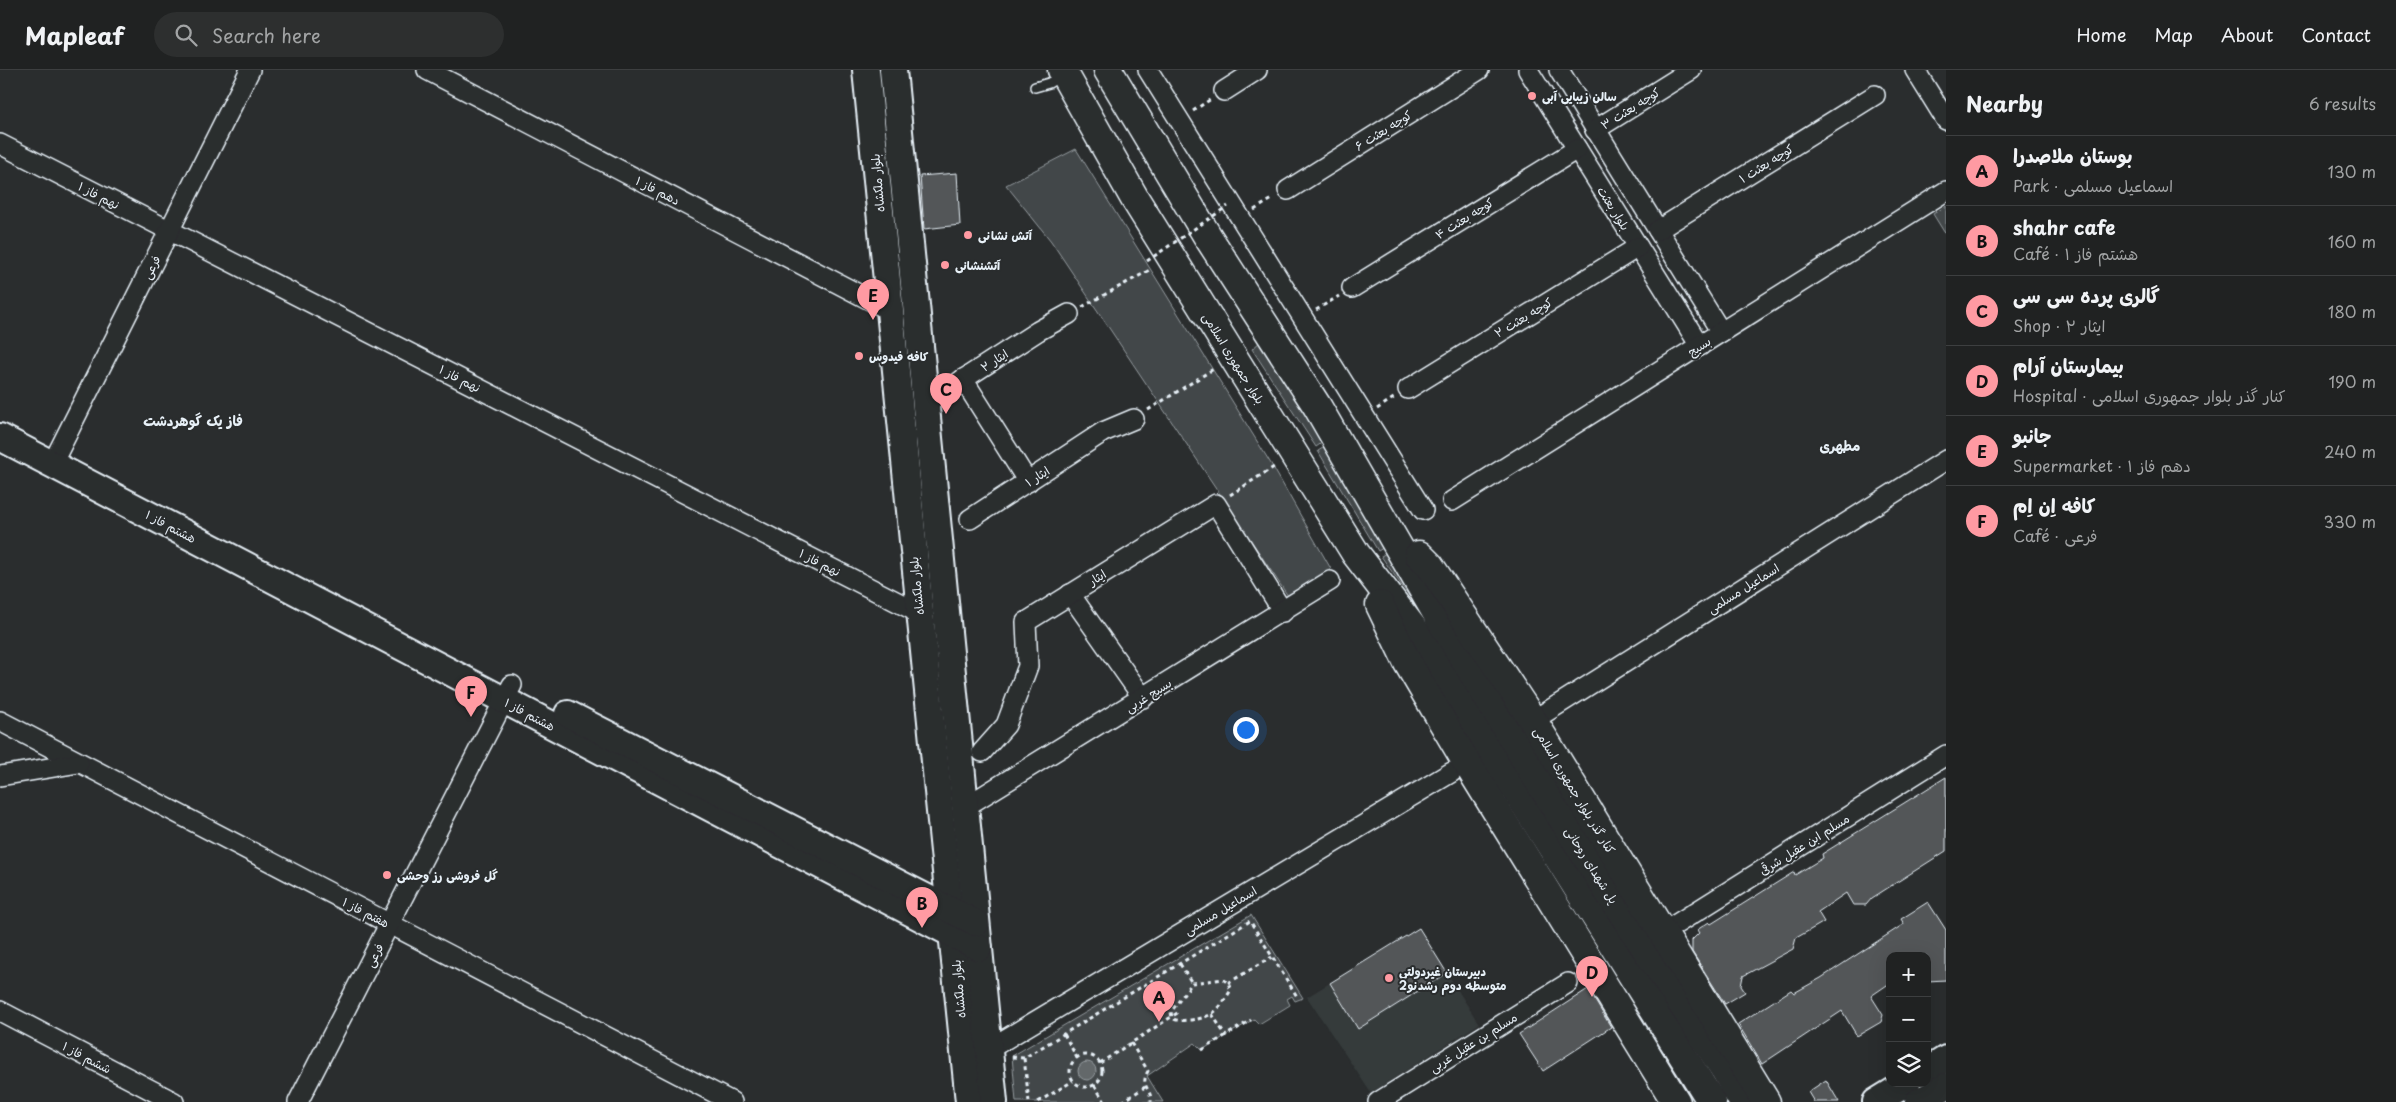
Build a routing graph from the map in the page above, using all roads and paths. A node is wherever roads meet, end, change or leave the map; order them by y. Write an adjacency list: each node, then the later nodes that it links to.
1 (250, 70): 35 (street, فرعی)
2 (427, 70): 40 (street, دهم فاز ۱)
3 (866, 70): 22 (main road, بلوار ملکشاه)
4 (893, 70): 20 (main road, بلوار ملکشاه)
5 (1108, 70): 24 (main road)
6 (1148, 70): 18 (street)
7 (1257, 70): 15 (street)
8 (1478, 70): 28 (street, کوچه بعثت ۶)
9 (1528, 70): 17 (street, بلوار بعثت)
10 (1691, 70): 21 (street, کوچه بعثت ۳)
11 (1915, 70): 19 (street)
12 (1063, 72): 14 (lane); 26 (main road, بلوار جمهوری اسلامی)
13 (1563, 77): 17 (street); 21 (street, بلوار بعثت)
14 (1035, 87)
15 (1224, 91): 18 (path)
16 (1875, 95): 34 (street, کوچه بعثت ۱)
17 (1544, 97): 25 (street, بلوار بعثت)
18 (1179, 120): 33 (street)
19 (1946, 120)
20 (897, 122): 22 (main road); 31 (main road, بلوار ملکشاه)
21 (1595, 130): 27 (street, بلوار بعثت)
22 (872, 132): 32 (main road, بلوار ملکشاه)
23 (0, 144): 35 (street, نهم فاز ۱)
24 (1154, 146): 26 (main road); 61 (main road)
25 (1577, 149): 30 (street, بلوار بعثت); 39 (street, کوچه بعثت ۴)
26 (1118, 169): 62 (main road, بلوار جمهوری اسلامی)
27 (1627, 180): 30 (street); 34 (street, بلوار بعثت)
28 (1288, 190): 33 (path)
29 (1946, 191): 43 (street, بسیج)
30 (1605, 194): 36 (street, بلوار بعثت)
31 (906, 207): 32 (main road); 48 (main road, بلوار ملکشاه)
32 (879, 208): 40 (main road, بلوار ملکشاه)
33 (1234, 212): 37 (path, bridge); 42 (street)
34 (1658, 230): 43 (street, بلوار بعثت)
35 (170, 231): 53 (street, فرعی); 65 (street, نهم فاز ۱)
36 (1638, 247): 44 (street, بلوار بعثت); 47 (street, کوچه بعثت ۲)
37 (1147, 261)
38 (1150, 270): 41 (path)
39 (1352, 288): 42 (path)
40 (889, 310): 65 (main road, بلوار ملکشاه)
41 (1069, 314): 46 (street, ایثار ۲)
42 (1303, 319): 50 (street)
43 (1721, 332): 44 (street, بسیج)
44 (1700, 346): 57 (street, بسیج)
45 (1215, 368): 51 (path)
46 (963, 379): 48 (street, ایثار ۲); 56 (street)
47 (1408, 389): 50 (path)
48 (925, 404): 77 (main road, بلوار ملکشاه)
49 (0, 417): 53 (main road, هشتم فاز ۱)
50 (1365, 417): 59 (street)
51 (1134, 419): 56 (street, ایثار ۱)
52 (0, 437): 53 (main road, هشتم فاز ۱)
53 (55, 456): 68 (main road, هشتم فاز ۱)
54 (1946, 460): 70 (street, اسماعیل مسلمی)
55 (1278, 464): 58 (path)
56 (1028, 482): 60 (street, ایثار ۱)
57 (1452, 502)
58 (1216, 504): 64 (street, ایثار); 66 (street)
59 (1423, 510)
60 (970, 519)
61 (1384, 522): 81 (main road, کنار گذر بلوار جمهوری اسلامی); 124 (main road, پل شهدای روحانی)
62 (1356, 554): 67 (main road, بلوار جمهوری اسلامی); 122 (main road)
63 (1330, 581): 66 (street, بسیج غربی)
64 (1070, 594): 69 (street); 72 (street, ایثار)
65 (919, 612): 78 (main road, بلوار ملکشاه)
66 (1283, 612): 69 (street, بسیج غربی)
67 (1419, 636): 123 (main road, پل شهدای روحانی)
68 (508, 693): 78 (main road, هشتم فاز ۱); 80 (street, فرعی); 82 (main road, هشتم فاز ۱)
69 (1143, 698): 77 (street, بسیج غربی)
70 (1540, 716)
71 (0, 721): 74 (street, هفتم فاز ۱)
72 (982, 752)
73 (1946, 755): 81 (street, مسلم ابن عقیل شرقی)
74 (79, 763): 76 (street); 80 (street, هفتم فاز ۱)
75 (1452, 772): 99 (street, اسماعیل مسلمی)
76 (0, 776)
77 (965, 807): 79 (main road, بلوار ملکشاه)
78 (950, 911): 79 (main road, هشتم فاز ۱); 82 (main road, بلوار ملکشاه)
79 (976, 923): 83 (main road, بلوار ملکشاه)
80 (390, 924): 112 (street, فرعی); 113 (street, هفتم فاز ۱)
81 (1662, 933): 105 (main road, کنار گذر بلوار جمهوری اسلامی)
82 (954, 936): 83 (main road, هشتم فاز ۱); 114 (main road, بلوار ملکشاه)
83 (979, 948): 99 (main road, بلوار ملکشاه)
84 (1272, 957): 85 (path); 87 (path); 89 (path)
85 (1180, 964): 86 (path); 95 (path)
86 (1192, 983): 87 (path); 93 (path)
87 (1228, 983): 92 (path)
88 (1568, 983): 121 (street, مسلم بن عقیل غربی)
89 (1298, 998)
90 (0, 1011): 111 (street, ششم فاز ۱)
91 (1179, 1012): 93 (path)
92 (1212, 1014): 93 (path); 96 (path)
93 (1172, 1018): 97 (path)
94 (1251, 1020): 96 (path)
95 (1064, 1034): 100 (path); 101 (path)
96 (1226, 1036): 98 (path)
97 (1131, 1043): 103 (path); 109 (path)
98 (1202, 1050)
99 (1000, 1052): 100 (path); 115 (main road, بلوار ملکشاه)
100 (1024, 1058): 116 (path)
101 (1077, 1058): 103 (path); 106 (path)
102 (1946, 1059): 104 (main road)
103 (1100, 1063): 107 (path)
104 (1931, 1068)
105 (1747, 1073): 125 (main road); 126 (main road)
106 (1073, 1081): 107 (path); 117 (path)
107 (1094, 1085): 118 (path)
108 (1946, 1086): 128 (main road)
109 (1145, 1087): 119 (path); 120 (path)
110 (1900, 1087): 127 (main road)
111 (174, 1102)
112 (298, 1102)
113 (732, 1102)
114 (969, 1102)
115 (994, 1102)
116 (1029, 1102)
117 (1038, 1102)
118 (1105, 1102)
119 (1122, 1102)
120 (1151, 1102)
121 (1378, 1102)
122 (1676, 1102)
123 (1712, 1102)
124 (1743, 1102)
125 (1752, 1102)
126 (1766, 1102)
127 (1876, 1102)
128 (1918, 1102)

